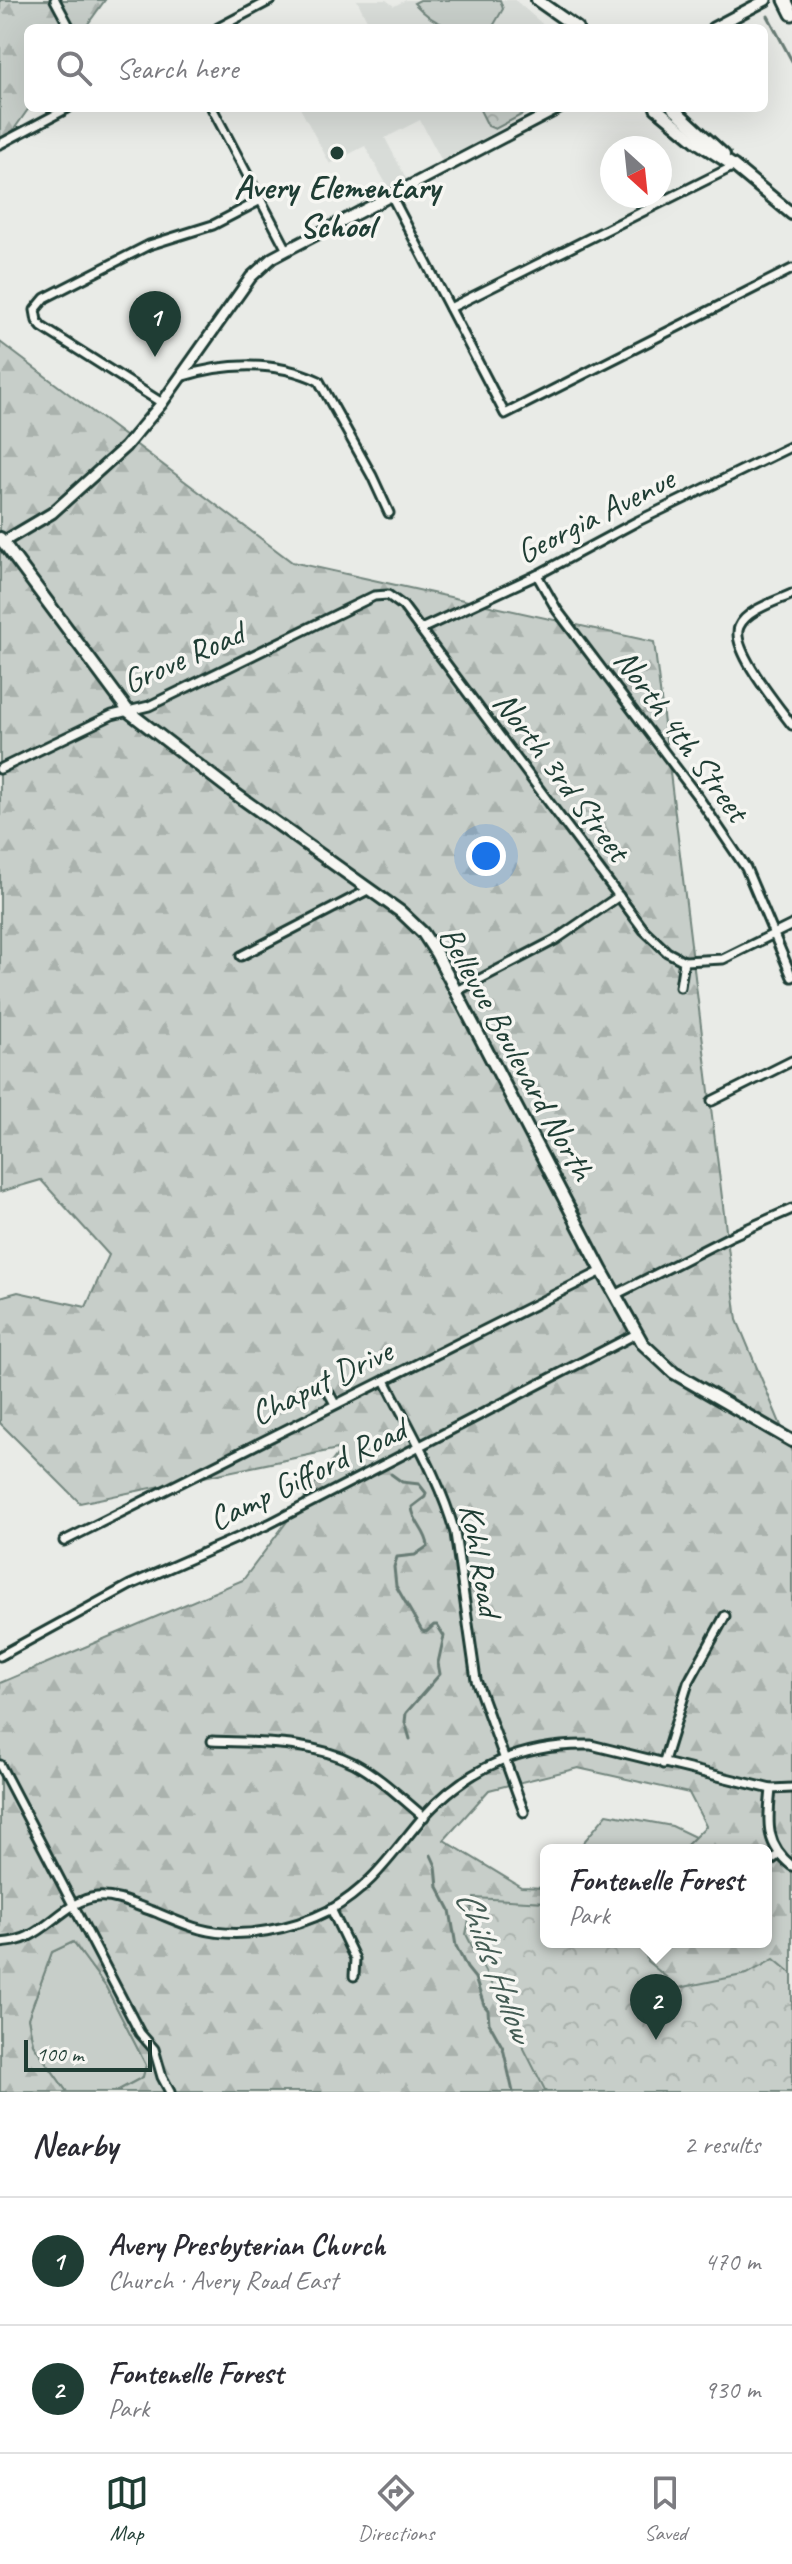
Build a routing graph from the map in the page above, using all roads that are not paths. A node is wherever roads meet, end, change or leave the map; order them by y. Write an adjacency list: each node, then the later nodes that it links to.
1 (55, 0): 8 (street)
2 (537, 0): 6 (main road)
3 (766, 0): 12 (street)
4 (785, 0): 7 (main road)
5 (267, 1): 9 (street)
6 (554, 13): 10 (main road); 11 (main road)
7 (792, 14)
8 (68, 24)
9 (225, 24)
10 (563, 24)
11 (571, 24)
12 (721, 24)
13 (60, 112): 18 (street)
14 (214, 112): 21 (street)
15 (551, 112): 20 (street)
16 (661, 112): 19 (main road)
17 (678, 112): 19 (main road)
18 (0, 144)
19 (734, 166): 22 (main road); 25 (street)
20 (391, 195): 23 (street); 25 (street)
21 (261, 200): 23 (street); 27 (street)
22 (792, 214)
23 (287, 250): 26 (street)
24 (792, 269): 25 (street)
25 (450, 308)
26 (180, 377): 27 (street); 29 (street)
27 (162, 403): 30 (street)
28 (792, 446): 31 (street, Georgia Avenue)
29 (389, 513)
30 (1, 540): 35 (main road, Bellevue Boulevard North)
31 (537, 575): 34 (street, Georgia Avenue); 41 (street, North 4th Street)
32 (792, 594): 36 (street)
33 (388, 595): 34 (street, North 3rd Street); 35 (street, Grove Road)
34 (421, 629): 39 (street, North 3rd Street)
35 (129, 712): 37 (street, Grove Road); 38 (main road, Bellevue Boulevard North)
36 (792, 725)
37 (0, 769)
38 (368, 890): 42 (street); 46 (main road, Bellevue Boulevard North)
39 (619, 896): 43 (street, North 3rd Street); 46 (street)
40 (792, 925): 41 (street)
41 (775, 934): 43 (street); 44 (street, North 4th Street)
42 (241, 956)
43 (684, 961): 45 (street)
44 (792, 977)
45 (680, 987)
46 (457, 991): 50 (main road, Bellevue Boulevard North)
47 (792, 1061): 48 (street)
48 (712, 1101)
49 (792, 1209): 51 (street)
50 (602, 1271): 51 (main road, Bellevue Boulevard North); 53 (street, Chaput Drive)
51 (615, 1295): 52 (main road, Bellevue Boulevard North)
52 (636, 1334): 56 (main road, Bellevue Boulevard North); 57 (street, Camp Gifford Road)
53 (385, 1380): 55 (street, Chaput Drive); 57 (street, Kohl Road)
54 (329, 1393): 55 (street)
55 (335, 1404): 58 (street, Chaput Drive)
56 (792, 1441)
57 (419, 1447): 60 (street, Camp Gifford Road); 62 (street, Kohl Road)
58 (64, 1541)
59 (725, 1616): 63 (street)
60 (0, 1656)
61 (212, 1741): 68 (street)
62 (503, 1758): 63 (street); 67 (street, Kohl Road); 68 (street)
63 (663, 1764): 66 (street)
64 (0, 1765): 72 (street)
65 (792, 1788): 66 (street)
66 (771, 1789): 69 (street)
67 (524, 1812)
68 (424, 1817): 73 (street)
69 (778, 1855): 70 (street); 71 (street)
70 (772, 1860)
71 (792, 1866)
72 (73, 1905): 73 (street); 74 (street); 76 (street)
73 (331, 1909): 75 (street)
74 (0, 1943)
75 (354, 1976)
76 (170, 2092)

